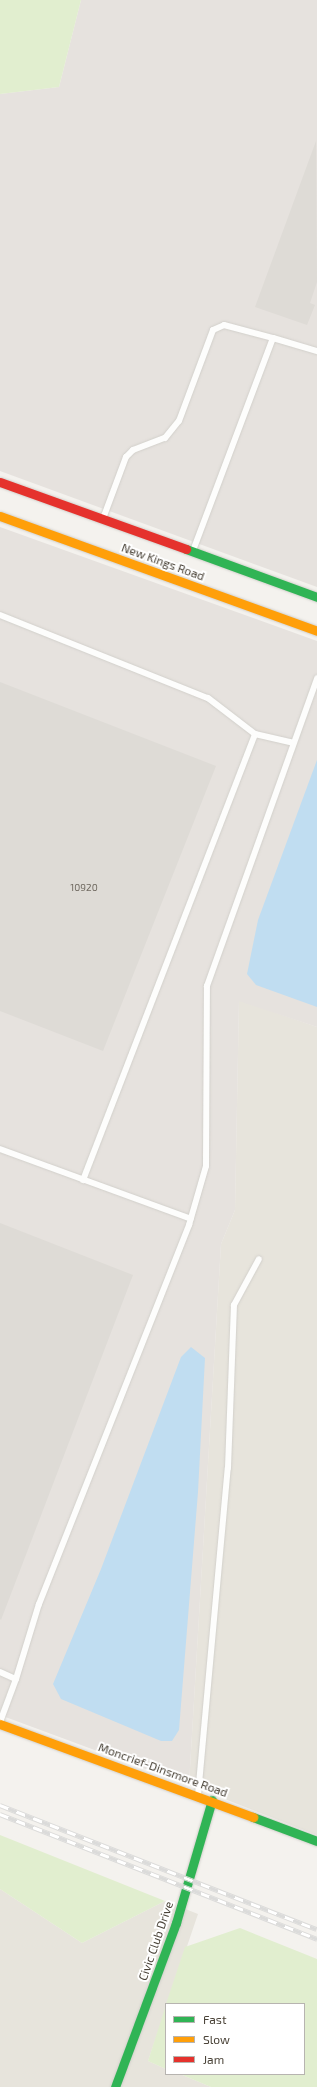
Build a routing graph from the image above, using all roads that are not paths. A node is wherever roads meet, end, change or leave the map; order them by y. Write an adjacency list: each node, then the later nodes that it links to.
1 (273, 338): 2 (lane); 5 (lane); 6 (lane)
2 (317, 351)
3 (0, 482): 5 (main road, New Kings Road)
4 (0, 516): 9 (main road, New Kings Road)
5 (103, 519): 6 (main road, New Kings Road)
6 (193, 552): 7 (main road, New Kings Road)
7 (317, 596)
8 (0, 615): 11 (lane)
9 (317, 630)
10 (317, 678): 12 (lane)
11 (255, 734): 12 (lane); 14 (lane)
12 (292, 743): 15 (lane)
13 (0, 1149): 14 (lane)
14 (83, 1180): 15 (lane)
15 (191, 1219): 18 (lane)
16 (259, 1259): 20 (lane)
17 (0, 1672): 18 (lane)
18 (16, 1679): 19 (lane)
19 (0, 1723): 20 (main road, Moncrief-Dinsmore Road)
20 (198, 1795): 21 (main road, Moncrief-Dinsmore Road)
21 (212, 1800): 22 (main road, Moncrief-Dinsmore Road); 23 (main road, Civic Club Drive)
22 (317, 1841)
23 (115, 2087)

